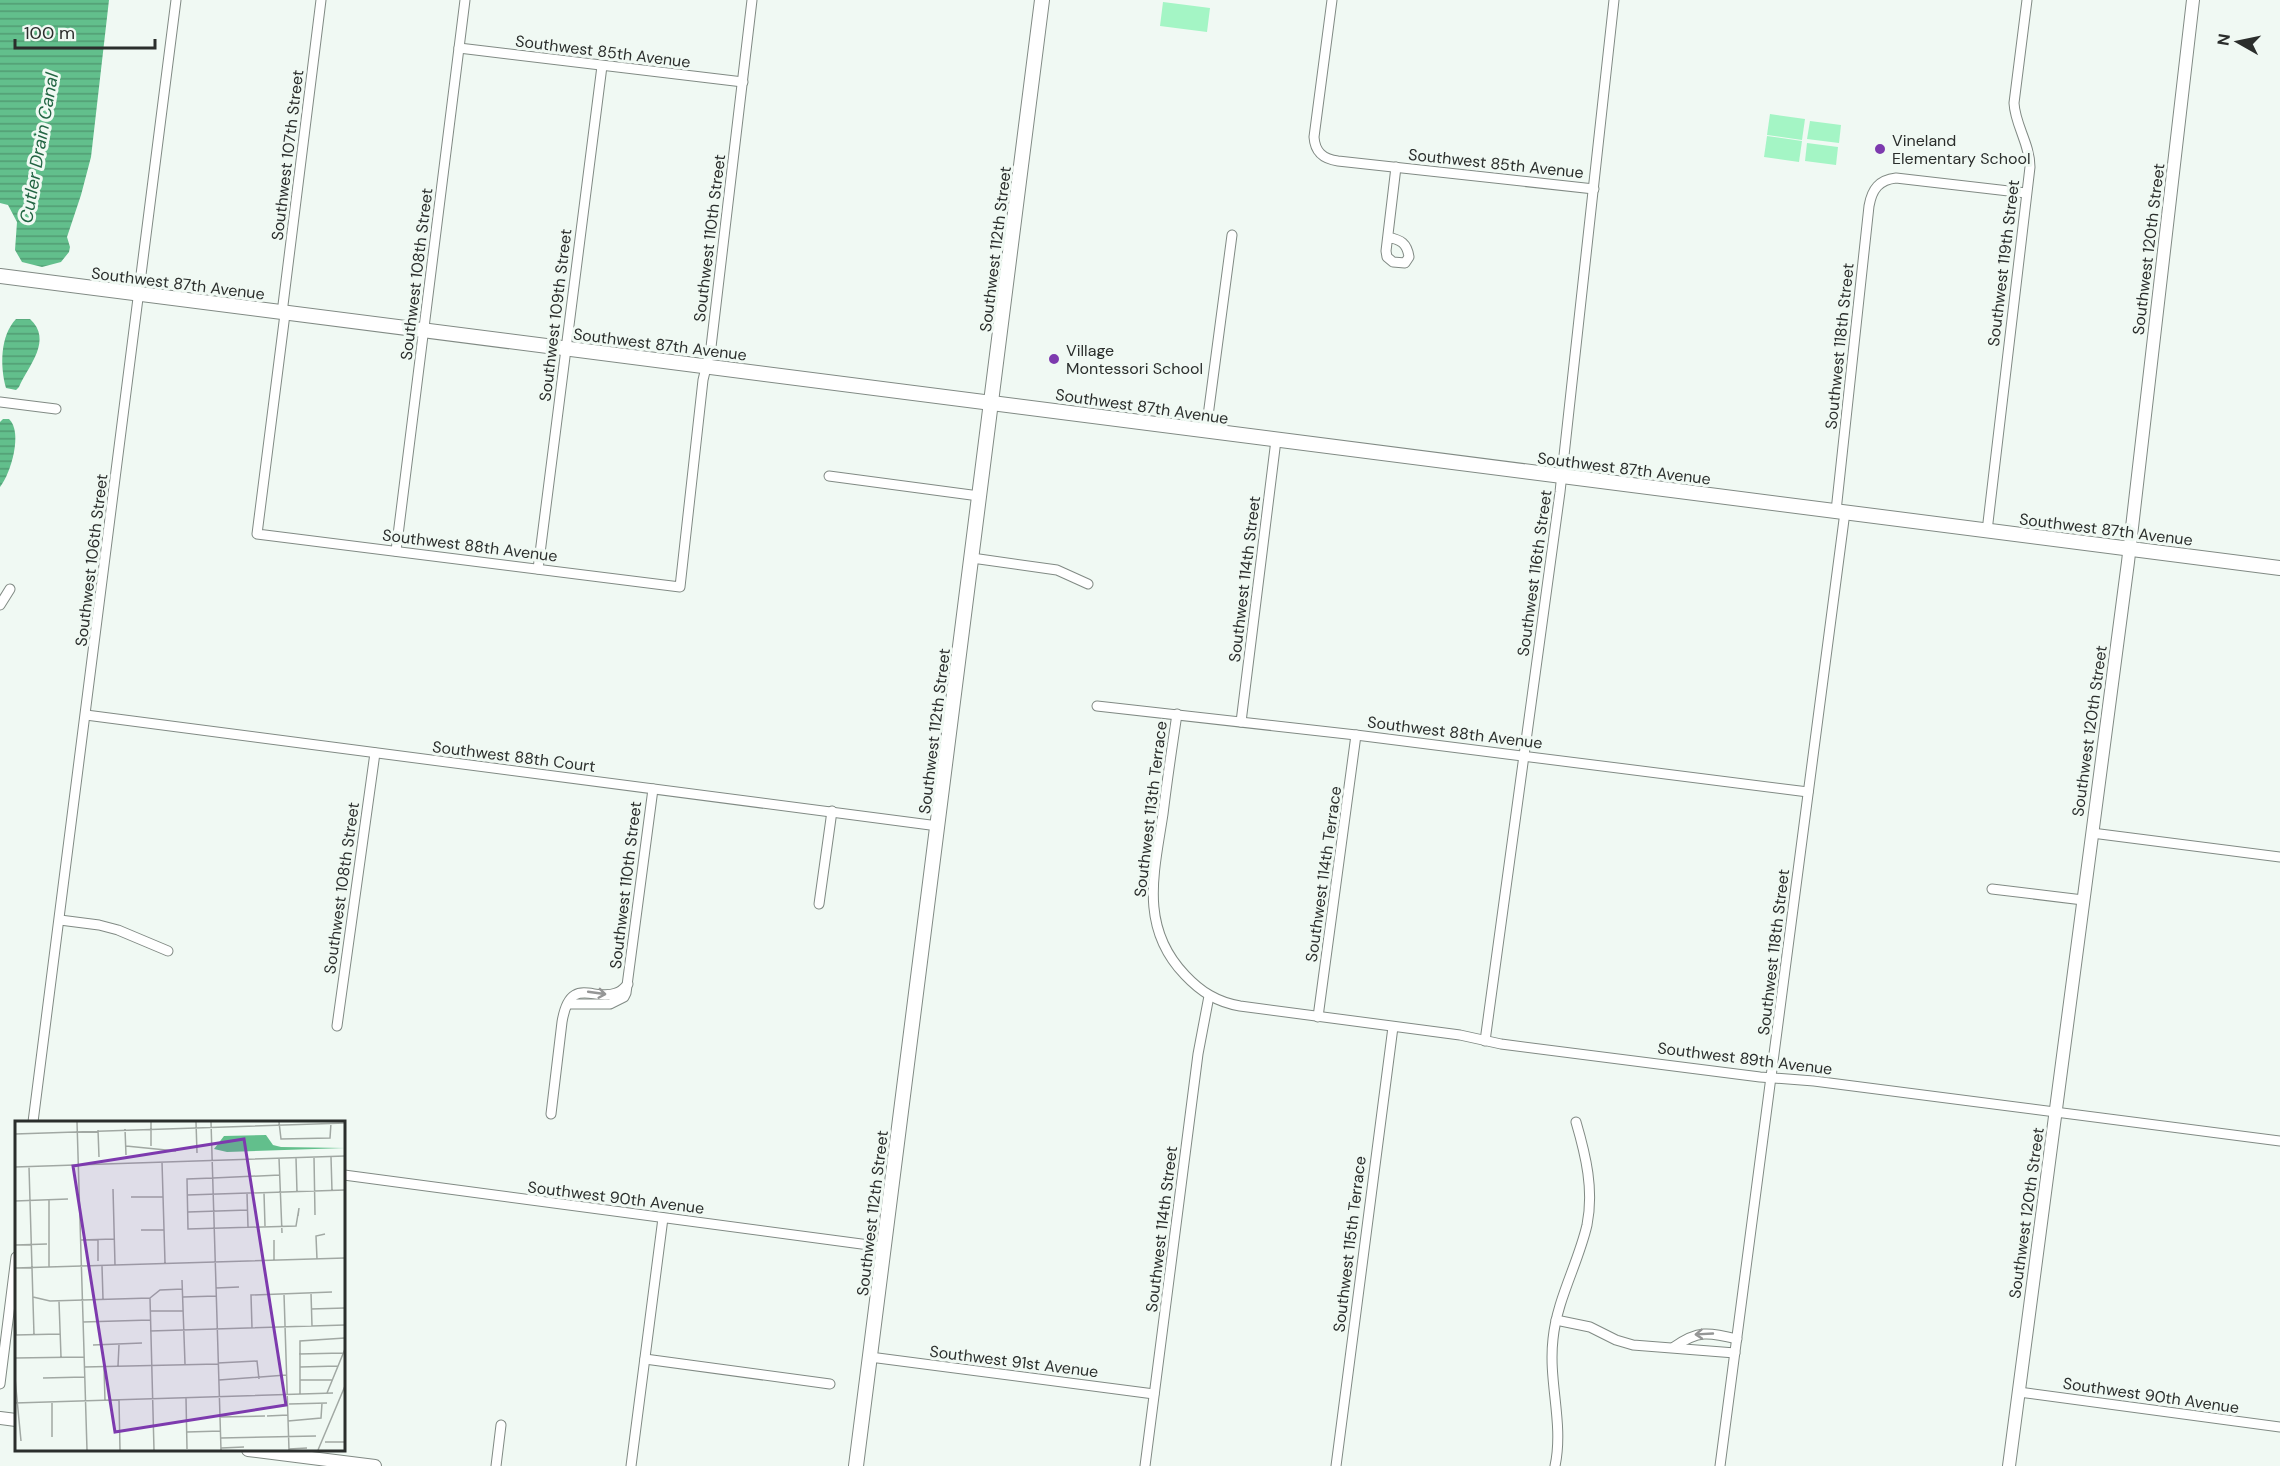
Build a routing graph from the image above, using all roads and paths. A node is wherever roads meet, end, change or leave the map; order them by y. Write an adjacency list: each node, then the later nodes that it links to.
1 (176, 0): 19 (street, Southwest 106th Street)
2 (321, 0): 20 (street, Southwest 107th Street)
3 (465, 0): 10 (street, Southwest 108th Street)
4 (752, 0): 12 (street, Southwest 110th Street)
5 (1042, 0): 25 (main road, Southwest 112th Street)
6 (1332, 0): 13 (street)
7 (1614, 0): 14 (street, Southwest 116th Street)
8 (2027, 0): 15 (street, Southwest 119th Street)
9 (2193, 0): 35 (street, Southwest 120th Street)
10 (459, 48): 11 (street, Southwest 85th Avenue); 21 (street, Southwest 108th Street)
11 (602, 66): 12 (street, Southwest 85th Avenue); 22 (street, Southwest 109th Street)
12 (743, 82): 23 (street, Southwest 110th Street)
13 (1396, 167): 14 (street, Southwest 85th Avenue); 17 (street)
14 (1594, 189): 30 (street, Southwest 116th Street)
15 (2026, 194): 32 (street, Southwest 118th Street); 33 (street, Southwest 119th Street)
16 (1232, 235): 27 (street)
17 (1388, 237)
18 (0, 276): 19 (main road, Southwest 87th Avenue)
19 (139, 295): 20 (main road, Southwest 87th Avenue); 46 (street, Southwest 106th Street)
20 (284, 313): 21 (main road, Southwest 87th Avenue); 34 (street, Southwest 107th Street)
21 (425, 331): 22 (main road, Southwest 87th Avenue); 36 (street, Southwest 108th Street)
22 (566, 349): 23 (main road, Southwest 87th Avenue); 39 (street, Southwest 109th Street)
23 (705, 367): 25 (main road, Southwest 87th Avenue); 41 (street, Southwest 110th Street)
24 (0, 402): 26 (street)
25 (992, 403): 27 (main road, Southwest 87th Avenue); 31 (main road, Southwest 112th Street)
26 (56, 409)
27 (1206, 431): 28 (main road, Southwest 87th Avenue)
28 (1276, 440): 30 (main road, Southwest 87th Avenue); 47 (street, Southwest 114th Street)
29 (829, 476): 31 (street)
30 (1561, 476): 32 (main road, Southwest 87th Avenue); 50 (street, Southwest 116th Street)
31 (979, 496): 37 (main road, Southwest 112th Street)
32 (1841, 512): 33 (main road, Southwest 87th Avenue); 52 (street, Southwest 118th Street)
33 (1987, 531): 35 (main road, Southwest 87th Avenue)
34 (257, 534): 36 (street, Southwest 88th Avenue)
35 (2130, 549): 38 (main road, Southwest 87th Avenue); 55 (street, Southwest 120th Street)
36 (396, 551): 39 (street, Southwest 88th Avenue)
37 (972, 558): 40 (street); 54 (main road, Southwest 112th Street)
38 (2280, 568)
39 (538, 569): 41 (street, Southwest 88th Avenue)
40 (1088, 584)
41 (680, 587)
42 (10, 589): 43 (street)
43 (0, 605)
44 (1097, 706): 45 (street, Southwest 88th Avenue)
45 (1177, 714): 47 (street, Southwest 88th Avenue); 62 (street, Southwest 113th Terrace)
46 (86, 716): 49 (street, Southwest 88th Court); 60 (street, Southwest 106th Street)
47 (1241, 722): 48 (street, Southwest 88th Avenue)
48 (1356, 735): 50 (street, Southwest 88th Avenue); 63 (street, Southwest 114th Terrace)
49 (375, 753): 51 (street, Southwest 88th Court); 64 (street, Southwest 108th Street)
50 (1524, 756): 52 (street, Southwest 88th Avenue); 66 (street, Southwest 116th Street)
51 (653, 789): 53 (street, Southwest 88th Court); 69 (street, Southwest 110th Street)
52 (1808, 792): 67 (street, Southwest 118th Street)
53 (832, 811): 54 (street, Southwest 88th Court); 59 (street)
54 (938, 826): 75 (main road, Southwest 112th Street)
55 (2092, 833): 56 (street); 58 (street, Southwest 120th Street)
56 (2280, 857)
57 (1992, 889): 58 (street)
58 (2083, 900): 68 (street, Southwest 120th Street)
59 (819, 904)
60 (60, 920): 61 (street); 70 (street, Southwest 106th Street)
61 (168, 951)
62 (1209, 996): 63 (street, Southwest 89th Avenue); 86 (street, Southwest 114th Street)
63 (1318, 1017): 65 (street, Southwest 89th Avenue)
64 (337, 1026)
65 (1393, 1027): 66 (street, Southwest 89th Avenue); 97 (street, Southwest 115th Terrace)
66 (1485, 1041): 67 (street, Southwest 89th Avenue)
67 (1772, 1077): 68 (street, Southwest 89th Avenue); 78 (street, Southwest 118th Street)
68 (2056, 1112): 72 (street, Southwest 89th Avenue); 85 (street, Southwest 120th Street)
69 (551, 1114)
70 (33, 1121)
71 (1576, 1122): 77 (street)
72 (2280, 1141)
73 (345, 1175): 74 (street, Southwest 90th Avenue)
74 (663, 1218): 75 (street, Southwest 90th Avenue); 82 (street)
75 (885, 1247): 81 (main road, Southwest 112th Street)
76 (15, 1265): 83 (street)
77 (1556, 1320): 79 (street); 98 (street)
78 (1737, 1339): 79 (street, one-way to 79); 80 (street, Southwest 118th Street)
79 (1674, 1347): 80 (street)
80 (1735, 1353): 99 (street, Southwest 118th Street)
81 (870, 1357): 86 (street, Southwest 91st Avenue); 95 (main road, Southwest 112th Street)
82 (645, 1359): 84 (street); 94 (street)
83 (0, 1384)
84 (830, 1384)
85 (2019, 1392): 90 (street, Southwest 90th Avenue); 100 (street, Southwest 120th Street)
86 (1154, 1394): 96 (street, Southwest 114th Street)
87 (0, 1418): 88 (street)
88 (15, 1419)
89 (501, 1425): 93 (street)
90 (2280, 1427)
91 (263, 1451): 92 (street)
92 (375, 1466)
93 (496, 1466)
94 (631, 1466)
95 (856, 1466)
96 (1145, 1466)
97 (1336, 1466)
98 (1556, 1466)
99 (1720, 1466)
100 (2009, 1466)

